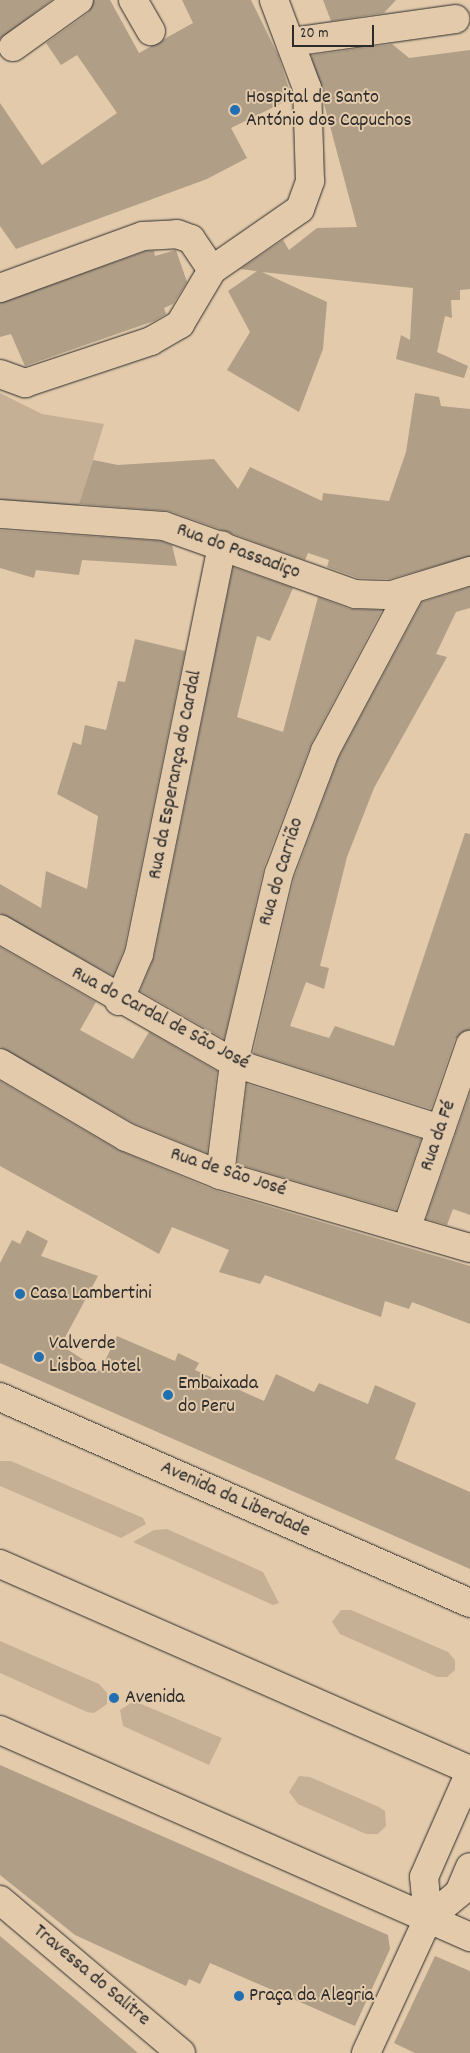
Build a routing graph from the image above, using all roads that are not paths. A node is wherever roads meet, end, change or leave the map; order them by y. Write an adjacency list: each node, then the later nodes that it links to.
1 (79, 0): 7 (street)
2 (133, 0): 5 (street)
3 (274, 0): 6 (street)
4 (455, 20): 6 (street)
5 (151, 32)
6 (292, 42): 8 (street)
7 (13, 47)
8 (212, 270): 9 (street); 10 (street)
9 (0, 288)
10 (0, 374)
11 (0, 514): 12 (street, Rua do Passadiço)
12 (222, 545): 14 (street, Rua do Passadiço); 16 (street, Rua da Esperança do Cardal)
13 (470, 572): 14 (street, Rua do Passadiço)
14 (410, 592): 19 (street, Rua do Carrião)
15 (0, 929): 16 (street, Rua do Cardal de São José)
16 (119, 1001): 19 (street, Rua do Cardal de São José)
17 (470, 1045): 20 (street, Rua da Fé)
18 (0, 1063): 21 (street, Rua de São José)
19 (234, 1063): 20 (street, Rua do Cardal de São José); 21 (street, Rua do Carrião)
20 (441, 1129): 22 (street, Rua da Fé)
21 (220, 1175): 22 (street, Rua de São José)
22 (407, 1227): 23 (street, Rua de São José)
23 (470, 1248)
24 (0, 1397): 26 (street, Avenida da Liberdade)
25 (0, 1564): 28 (street)
26 (470, 1603)
27 (0, 1730): 31 (street)
28 (470, 1771): 31 (street)
29 (470, 1867): 31 (street)
30 (0, 1900): 33 (street, Travessa do Salitre)
31 (428, 1920): 32 (street); 34 (street)
32 (470, 1937)
33 (181, 2053)
34 (366, 2053)

